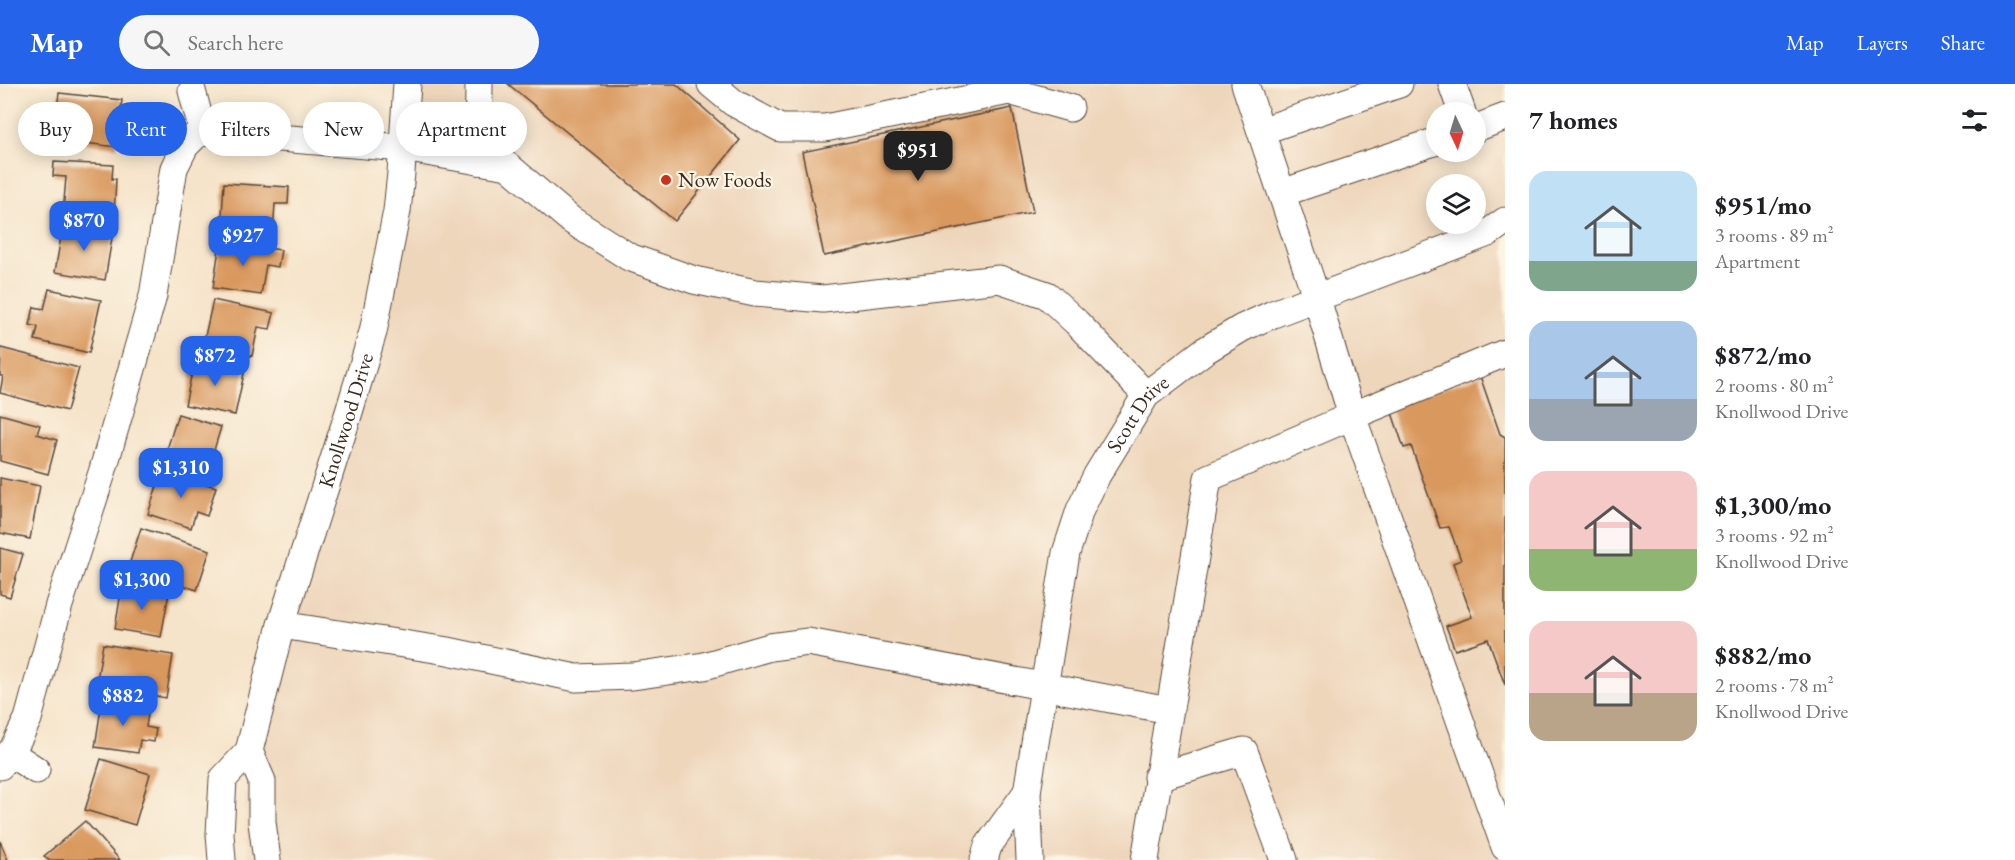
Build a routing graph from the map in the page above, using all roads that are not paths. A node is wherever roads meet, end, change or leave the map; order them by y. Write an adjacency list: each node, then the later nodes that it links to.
1 (407, 84): 8 (street, Knollwood Drive)
2 (479, 84): 21 (street)
3 (711, 84): 10 (street)
4 (1245, 84): 14 (street)
5 (1399, 84): 14 (street)
6 (1452, 84): 9 (street)
7 (192, 91): 11 (street)
8 (406, 102)
9 (1458, 102)
10 (1070, 108)
11 (199, 117)
12 (1505, 117): 13 (street)
13 (1486, 124)
14 (1261, 131): 22 (street)
15 (199, 134): 32 (street)
16 (291, 139): 18 (street)
17 (1426, 145): 22 (street)
18 (396, 147)
19 (402, 156): 28 (street, Knollwood Drive)
20 (453, 156): 21 (street)
21 (478, 160): 26 (street)
22 (1282, 194): 24 (street)
23 (1499, 230): 24 (street, Scott Drive)
24 (1317, 299): 26 (street, Scott Drive); 27 (street)
25 (1505, 353): 27 (street)
26 (1146, 395): 29 (street, Scott Drive)
27 (1352, 416): 30 (street); 36 (street)
28 (281, 625): 29 (street); 31 (street, Knollwood Drive)
29 (1044, 687): 30 (street); 35 (street, Scott Drive)
30 (1168, 710): 34 (street)
31 (249, 752): 37 (street, Knollwood Drive); 38 (street)
32 (5, 760): 33 (street)
33 (36, 770)
34 (1157, 777): 41 (street); 42 (street)
35 (1027, 792): 39 (street, Scott Drive); 40 (street, Scott Drive)
36 (1505, 847)
37 (222, 860)
38 (267, 860)
39 (984, 860)
40 (1030, 860)
41 (1145, 860)
42 (1284, 860)

